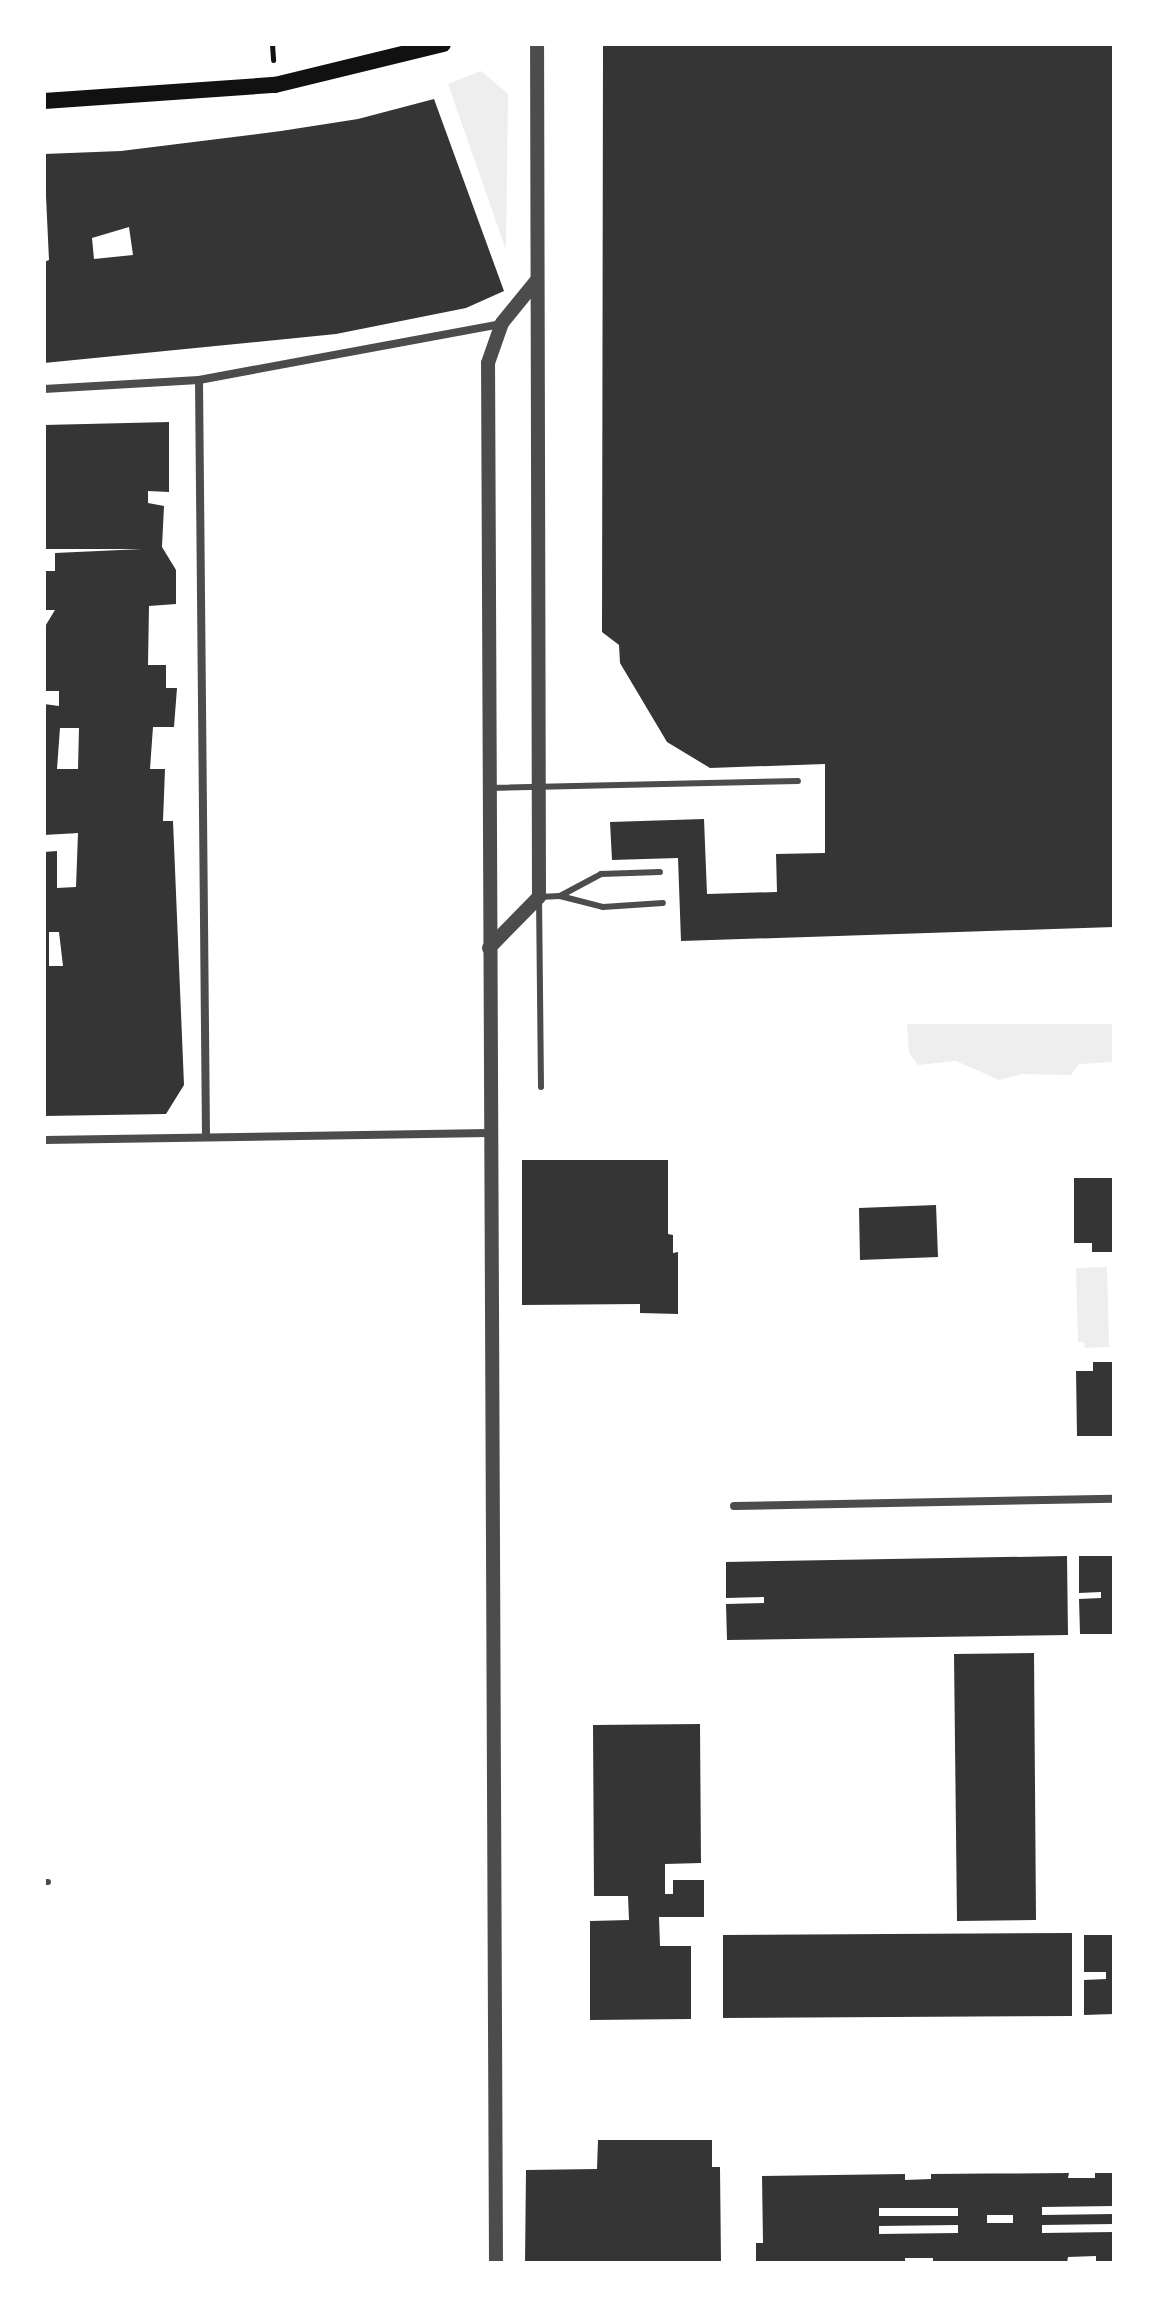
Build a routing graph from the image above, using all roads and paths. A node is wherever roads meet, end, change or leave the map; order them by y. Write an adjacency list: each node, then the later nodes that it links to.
1 (443, 44): 3 (main road)
2 (537, 44): 4 (street)
3 (44, 101)
4 (537, 280): 5 (street); 9 (street)
5 (502, 323): 6 (street); 10 (street)
6 (199, 380): 7 (street); 18 (street)
7 (44, 389)
8 (798, 781): 9 (lane)
9 (539, 787): 10 (lane); 13 (street)
10 (489, 788): 15 (street)
11 (660, 872): 12 (lane)
12 (560, 896): 13 (lane); 14 (lane)
13 (539, 897): 15 (street); 16 (lane)
14 (663, 903)
15 (489, 948): 17 (street)
16 (541, 1087)
17 (489, 1133): 18 (street); 22 (street)
18 (206, 1137): 19 (street)
19 (44, 1140)
20 (1114, 1499): 21 (street)
21 (734, 1506)
22 (496, 2263)

